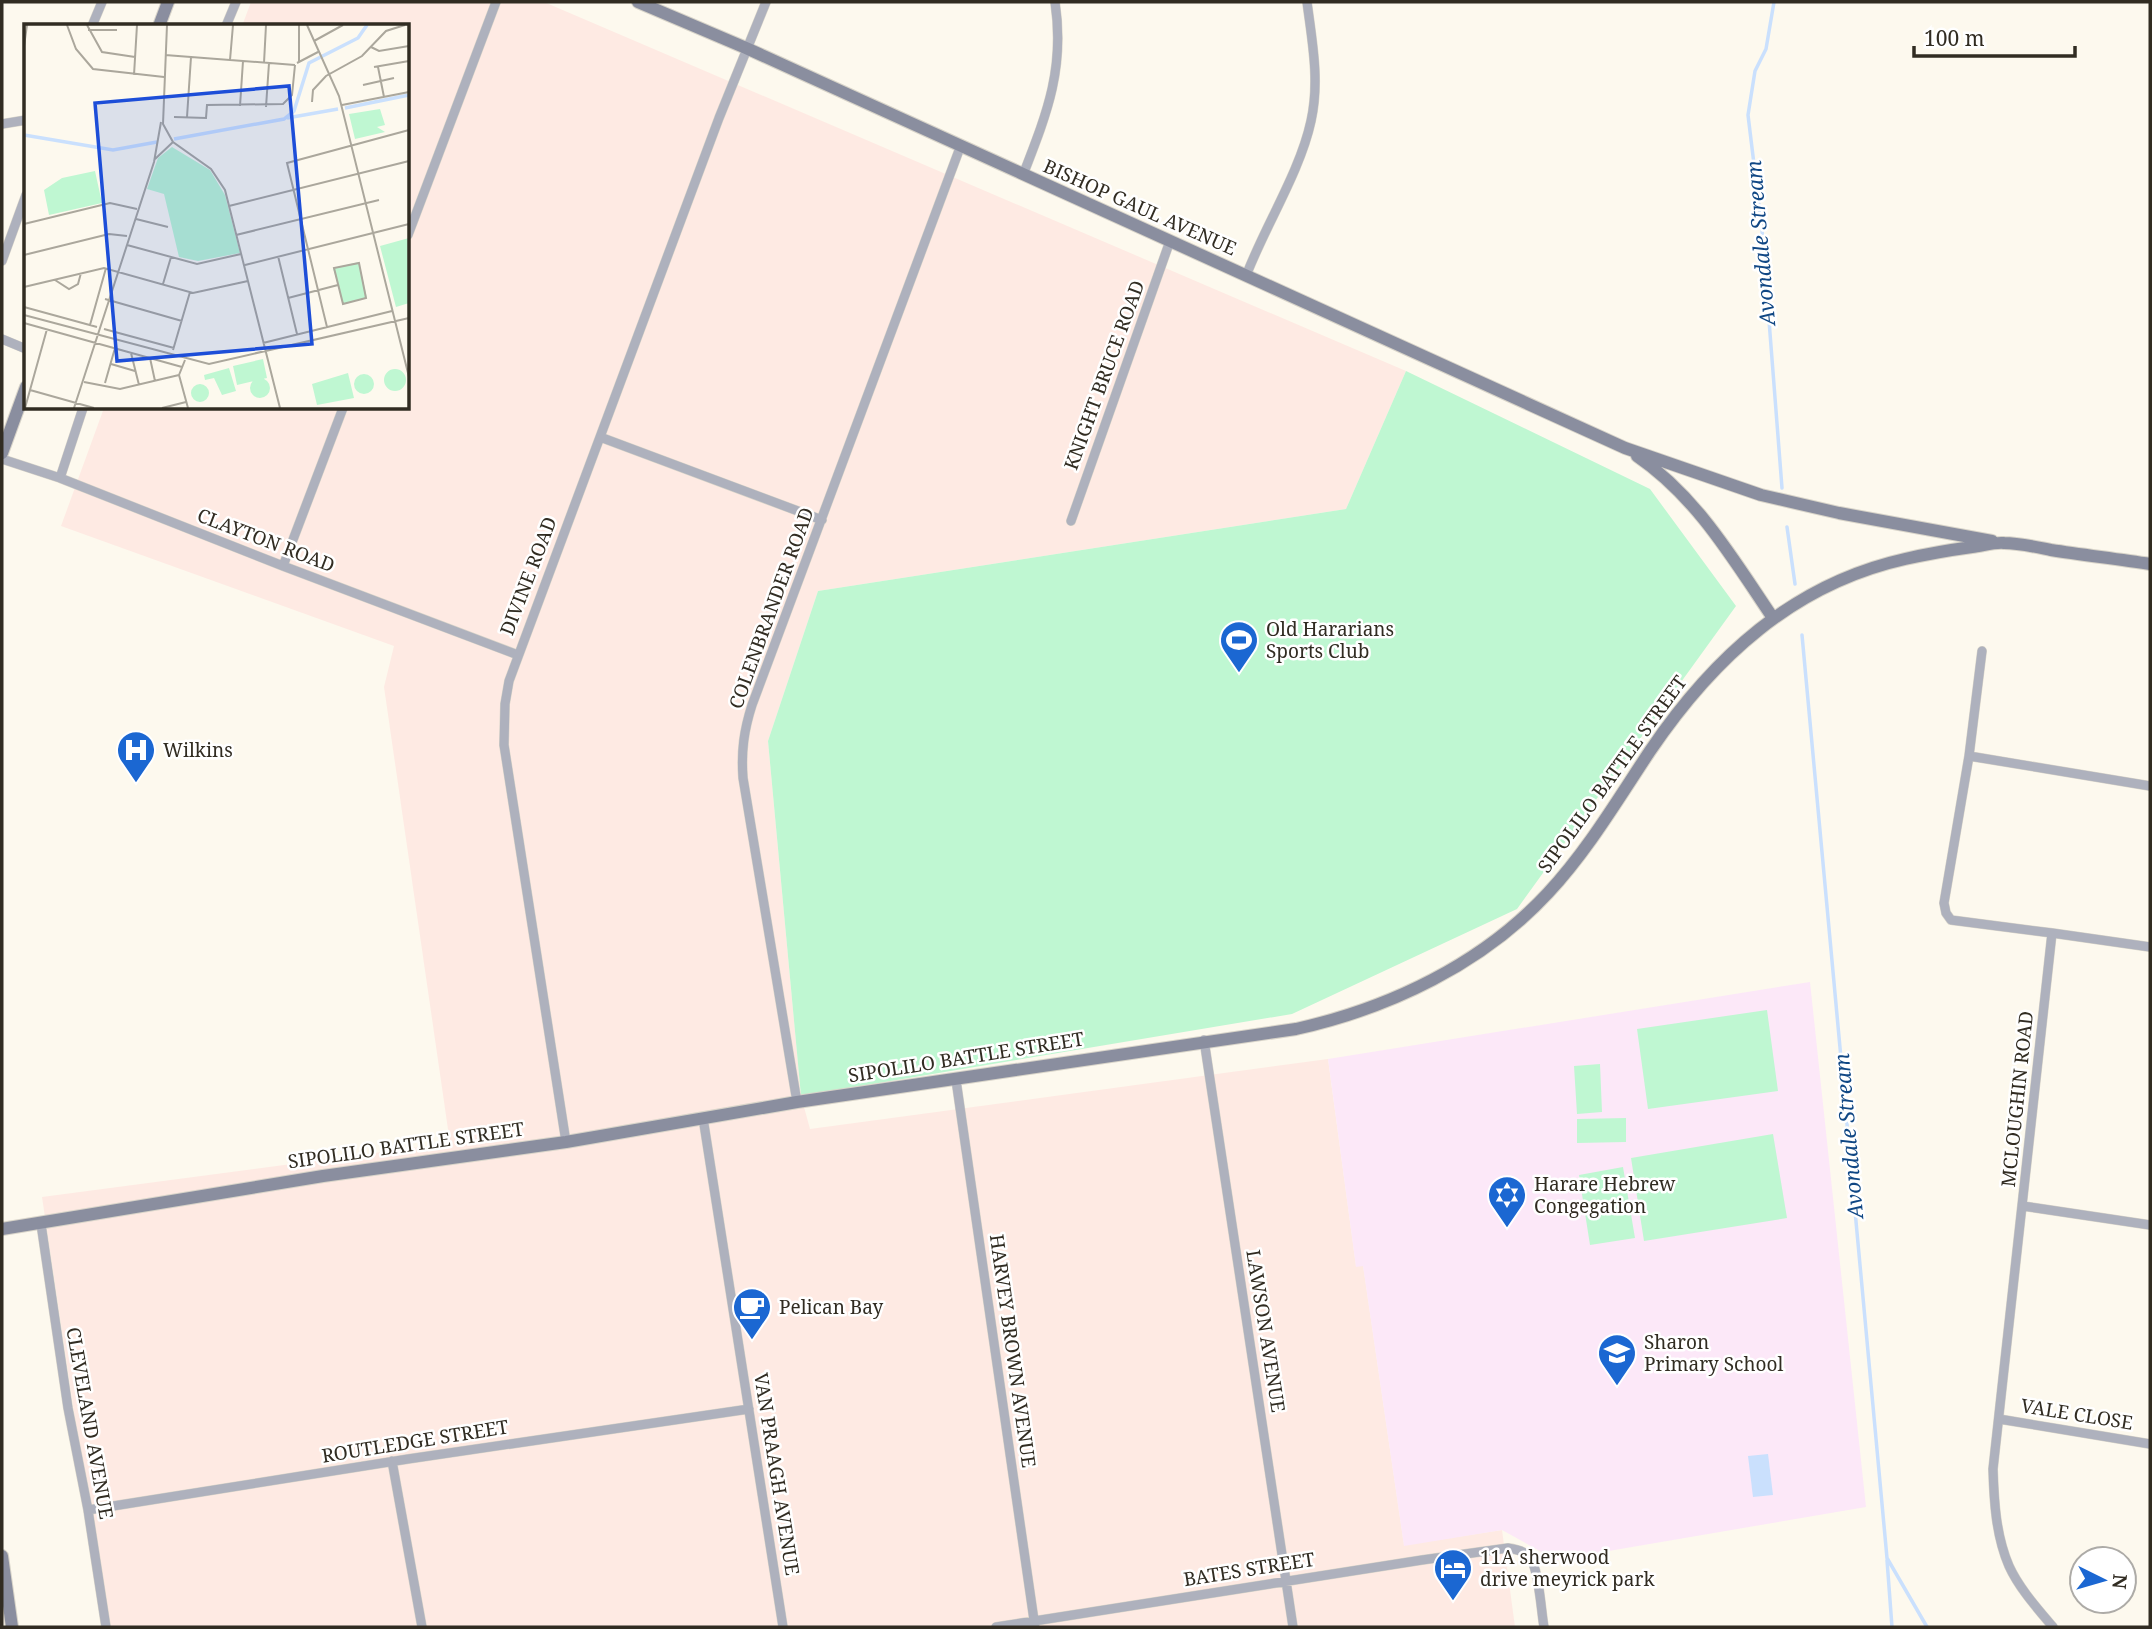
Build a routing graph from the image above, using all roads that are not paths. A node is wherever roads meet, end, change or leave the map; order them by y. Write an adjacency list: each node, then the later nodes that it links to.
1 (102, 2): 9 (street)
2 (167, 2): 10 (main road)
3 (236, 2): 11 (street)
4 (496, 2): 18 (street)
5 (638, 2): 12 (main road, BISHOP GAUL AVENUE)
6 (766, 2): 12 (street, DIVINE ROAD)
7 (1055, 2): 16 (street)
8 (1307, 2): 21 (street)
9 (93, 24)
10 (160, 24)
11 (227, 24)
12 (746, 48): 15 (main road, BISHOP GAUL AVENUE); 27 (street, DIVINE ROAD)
13 (24, 120): 14 (street)
14 (2, 124)
15 (961, 145): 16 (main road, BISHOP GAUL AVENUE); 32 (street, COLENBRANDER ROAD)
16 (1023, 174): 19 (main road, BISHOP GAUL AVENUE)
17 (24, 200): 20 (street)
18 (410, 230)
19 (1170, 241): 21 (main road, BISHOP GAUL AVENUE); 33 (street, KNIGHT BRUCE ROAD)
20 (2, 261)
21 (1245, 276): 28 (main road, BISHOP GAUL AVENUE)
22 (2, 339): 23 (street)
23 (24, 348)
24 (24, 392): 29 (main road)
25 (82, 410): 31 (street)
26 (341, 410): 36 (street)
27 (600, 437): 32 (street); 39 (street, DIVINE ROAD)
28 (1625, 448): 34 (main road); 37 (main road)
29 (2, 453)
30 (2, 459): 31 (street, CLAYTON ROAD)
31 (60, 478): 36 (street, CLAYTON ROAD)
32 (822, 520): 46 (street, COLENBRANDER ROAD)
33 (1071, 521)
34 (2003, 543): 35 (main road); 37 (main road)
35 (2150, 564)
36 (283, 566): 39 (street, CLAYTON ROAD)
37 (1773, 618): 44 (main road, SIPOLILO BATTLE STREET)
38 (1982, 650): 40 (street)
39 (518, 655): 48 (street, DIVINE ROAD)
40 (1969, 756): 41 (street); 42 (street)
41 (2150, 786)
42 (2052, 933): 43 (street); 49 (street, MCLOUGHIN ROAD)
43 (2150, 947)
44 (1205, 1041): 45 (main road, SIPOLILO BATTLE STREET); 59 (street, LAWSON AVENUE)
45 (956, 1080): 46 (main road, SIPOLILO BATTLE STREET); 60 (street, HARVEY BROWN AVENUE)
46 (797, 1102): 47 (main road, SIPOLILO BATTLE STREET)
47 (703, 1118): 48 (main road, SIPOLILO BATTLE STREET); 53 (street, VAN PRAAGH AVENUE)
48 (566, 1142): 50 (main road, SIPOLILO BATTLE STREET)
49 (2023, 1206): 51 (street); 54 (street, MCLOUGHIN ROAD)
50 (41, 1224): 52 (main road, SIPOLILO BATTLE STREET); 57 (street, CLEVELAND AVENUE)
51 (2150, 1225)
52 (2, 1229)
53 (748, 1409): 56 (street, ROUTLEDGE STREET); 64 (street, VAN PRAAGH AVENUE)
54 (1999, 1419): 55 (street, VALE CLOSE); 68 (street, MCLOUGHIN ROAD)
55 (2150, 1444)
56 (392, 1461): 57 (street, ROUTLEDGE STREET); 63 (street)
57 (88, 1510): 62 (street, CLEVELAND AVENUE)
58 (2, 1556): 61 (main road)
59 (1286, 1581): 60 (street, BATES STREET); 66 (street, LAWSON AVENUE); 67 (street, BATES STREET)
60 (1035, 1624): 65 (street, BATES STREET)
61 (12, 1627)
62 (106, 1627)
63 (422, 1627)
64 (783, 1627)
65 (996, 1627)
66 (1293, 1627)
67 (1544, 1627)
68 (2053, 1627)

